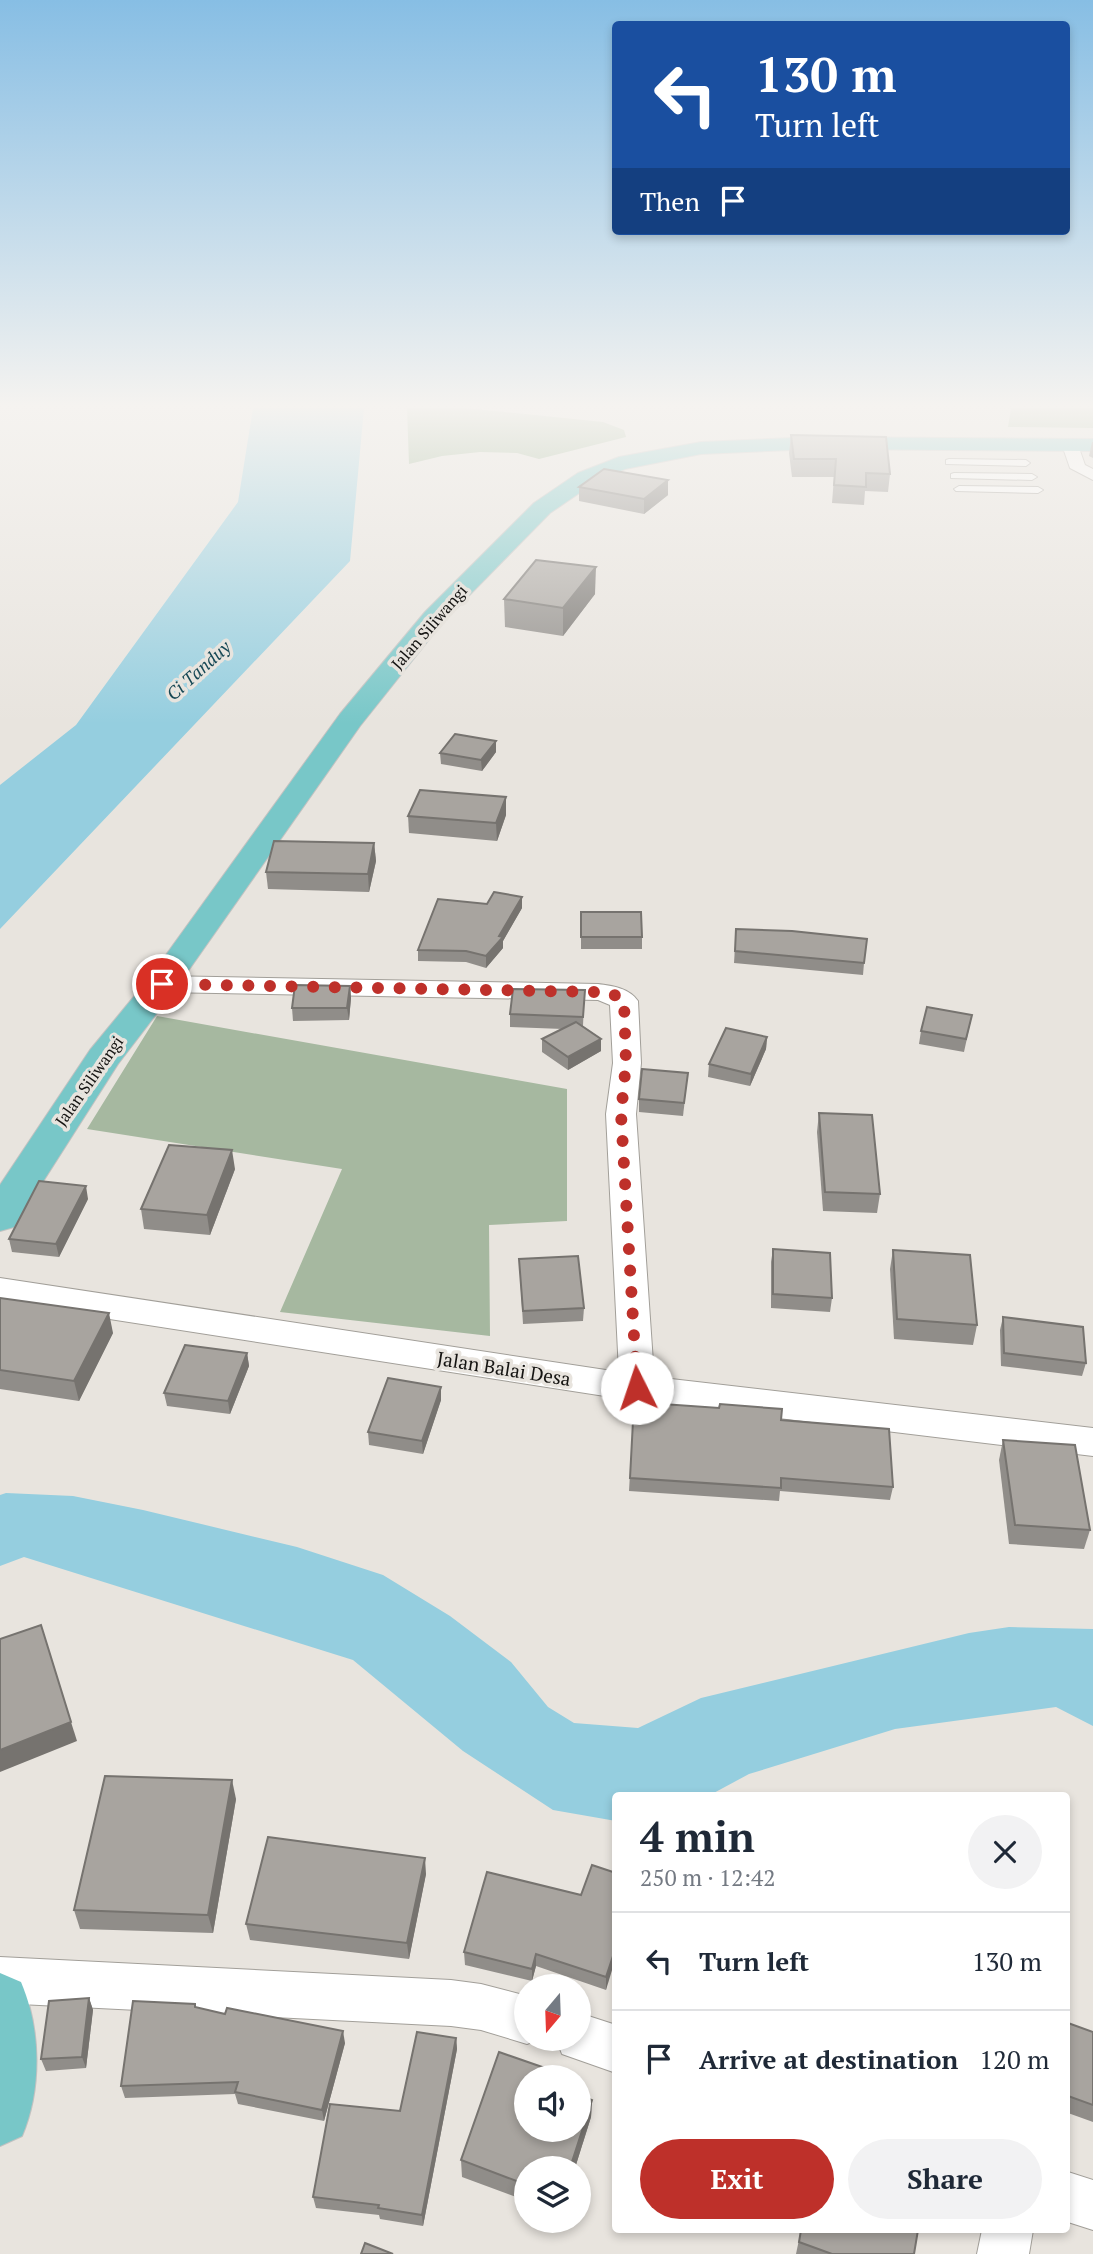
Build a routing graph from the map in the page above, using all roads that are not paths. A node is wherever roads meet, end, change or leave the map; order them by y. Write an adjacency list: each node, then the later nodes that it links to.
1 (537, 513): 2 (highway, Jalan Siliwangi)
2 (162, 984): 3 (highway, Jalan Siliwangi); 5 (street)
3 (0, 1217)
4 (0, 1290): 5 (street, Jalan Balai Desa)
5 (637, 1388): 6 (street, Jalan Balai Desa)
6 (1093, 1442)
7 (0, 1980): 9 (street)
8 (0, 2003): 12 (highway)
9 (514, 2016)
10 (592, 2041): 11 (street)
11 (612, 2048)
12 (0, 2114)
13 (1070, 2198): 14 (street)
14 (1093, 2205)
15 (1007, 2233): 16 (street)
16 (1003, 2254)

